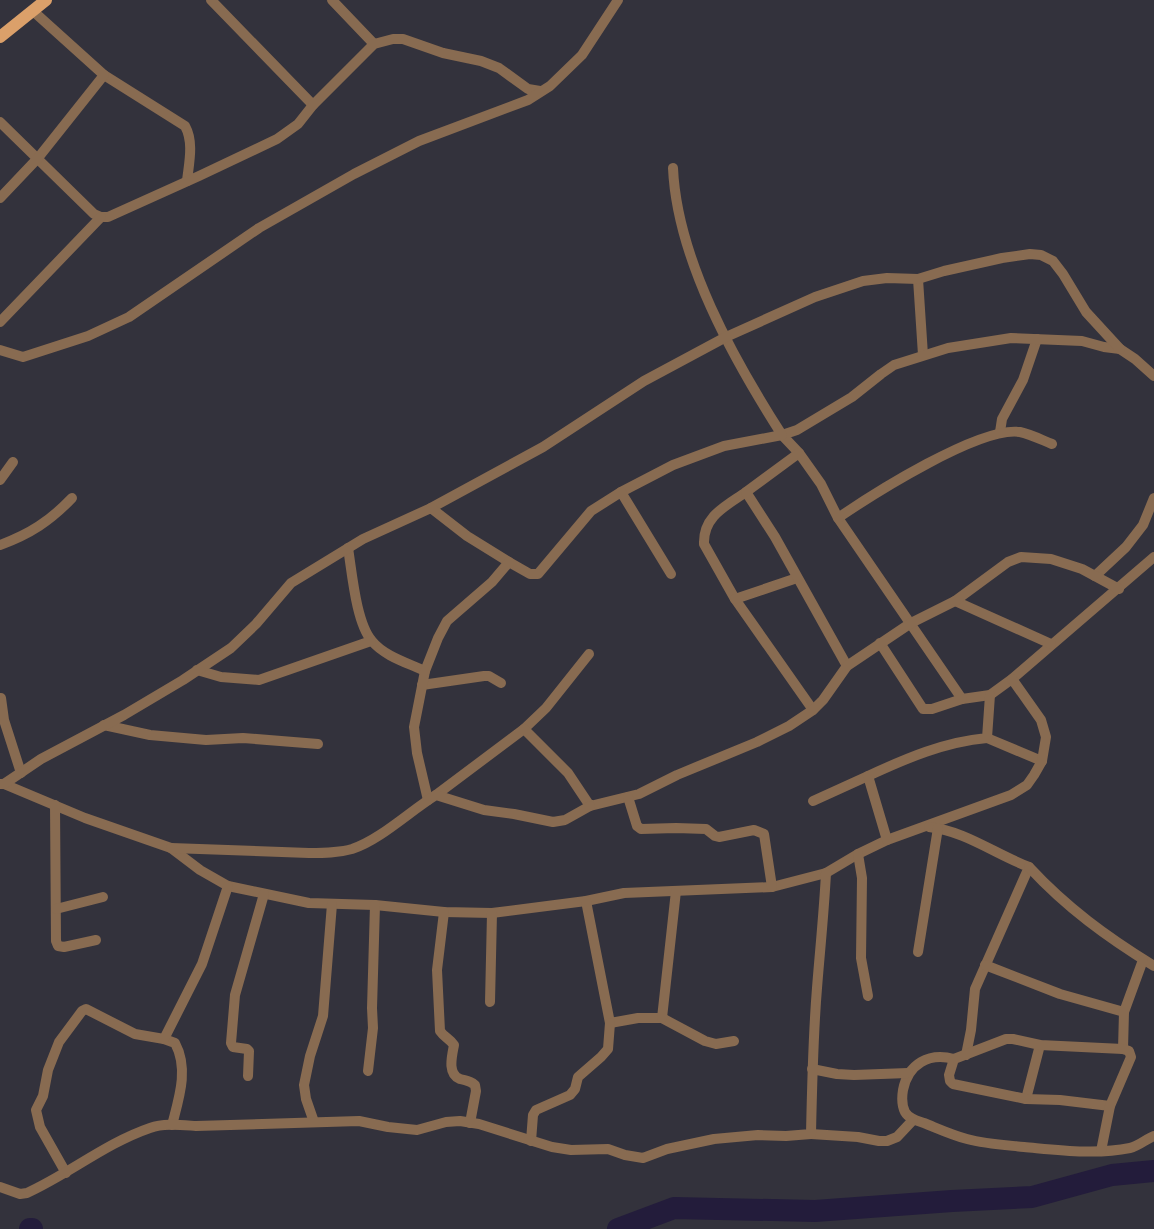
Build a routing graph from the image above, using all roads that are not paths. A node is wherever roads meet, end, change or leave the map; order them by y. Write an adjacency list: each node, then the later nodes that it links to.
1 (46, 0): 5 (main road)
2 (211, 0): 10 (street)
3 (332, 0): 7 (street)
4 (618, 0): 9 (street)
5 (33, 11): 6 (main road); 8 (street)
6 (0, 37)
7 (374, 44): 9 (street); 10 (street)
8 (104, 75): 12 (street); 14 (street)
9 (540, 91): 22 (street)
10 (313, 105): 14 (street)
11 (0, 122): 12 (street)
12 (38, 158): 15 (street); 16 (street)
13 (674, 168): 19 (street)
14 (187, 181): 16 (street)
15 (0, 198)
16 (101, 217): 18 (street)
17 (918, 279): 19 (street); 21 (street); 23 (street)
18 (0, 322)
19 (726, 337): 26 (street); 35 (street)
20 (1037, 340): 21 (street); 23 (street); 25 (street)
21 (1120, 348): 24 (street)
22 (0, 350)
23 (923, 355): 26 (street)
24 (1154, 376)
25 (1000, 432): 27 (street); 36 (street)
26 (782, 434): 28 (street); 31 (street)
27 (1052, 444)
28 (799, 453): 32 (street); 36 (street)
29 (13, 462): 30 (street)
30 (0, 480)
31 (621, 492): 40 (street); 41 (street)
32 (746, 492): 43 (street); 45 (street)
33 (72, 498): 37 (street)
34 (1154, 498): 42 (street)
35 (431, 508): 38 (street); 40 (street)
36 (838, 518): 47 (street)
37 (0, 546)
38 (348, 548): 48 (street); 53 (street)
39 (1154, 557): 44 (street)
40 (509, 562): 54 (street)
41 (671, 574)
42 (1094, 576): 44 (street); 46 (street)
43 (798, 578): 45 (street); 52 (street)
44 (1119, 589): 50 (street)
45 (735, 599): 61 (street)
46 (955, 601): 47 (street); 50 (street)
47 (911, 622): 49 (street); 60 (street)
48 (371, 641): 53 (street); 54 (street)
49 (880, 643): 52 (street); 60 (street)
50 (1051, 644): 55 (street)
51 (589, 654): 63 (street)
52 (846, 666): 61 (street)
53 (197, 670): 62 (street)
54 (426, 671): 57 (street)
55 (1012, 679): 58 (street); 66 (street)
56 (501, 683): 57 (street)
57 (422, 685): 70 (street)
58 (990, 695): 60 (street); 64 (street)
59 (1, 698): 67 (street)
60 (962, 699)
61 (813, 710): 71 (street)
62 (104, 725): 65 (street); 67 (street)
63 (524, 730): 70 (street); 74 (street)
64 (987, 738): 66 (street); 68 (street)
65 (318, 744)
66 (1042, 760): 75 (street)
67 (21, 773): 69 (street)
68 (868, 776): 72 (street); 77 (street)
69 (2, 784): 73 (street)
70 (432, 797): 74 (street); 78 (street)
71 (628, 797): 74 (street); 83 (street)
72 (813, 801)
73 (55, 805): 78 (street); 90 (street)
74 (590, 806)
75 (925, 827): 76 (street); 77 (street)
76 (938, 828): 80 (street); 94 (street)
77 (887, 840): 79 (street)
78 (171, 848): 82 (street)
79 (858, 854): 81 (street); 98 (street)
80 (1029, 866): 95 (street); 96 (street)
81 (826, 873): 83 (street); 109 (street)
82 (228, 886): 85 (street); 103 (street)
83 (772, 887): 84 (street)
84 (676, 891): 87 (street); 101 (street)
85 (264, 894): 88 (street); 112 (street)
86 (103, 898): 90 (street)
87 (586, 901): 92 (street); 102 (street)
88 (332, 904): 89 (street); 116 (street)
89 (375, 905): 91 (street); 110 (street)
90 (56, 909): 93 (street)
91 (444, 912): 92 (street); 117 (street)
92 (492, 913): 99 (street)
93 (96, 940)
94 (918, 952)
95 (1143, 960): 97 (street); 100 (street)
96 (985, 965): 100 (street); 107 (street)
97 (1154, 966)
98 (868, 996)
99 (490, 1002)
100 (1124, 1012): 106 (street)
101 (662, 1018): 102 (street); 104 (street)
102 (610, 1023): 121 (street)
103 (164, 1039): 118 (street); 123 (street)
104 (734, 1041)
105 (1040, 1045): 106 (street); 107 (street); 113 (street)
106 (1123, 1049): 114 (street)
107 (966, 1055): 108 (street)
108 (954, 1058): 111 (street); 113 (street)
109 (812, 1069): 111 (street); 119 (street)
110 (368, 1071)
111 (908, 1073): 115 (street)
112 (248, 1076)
113 (1026, 1099): 114 (street)
114 (1110, 1106): 122 (street)
115 (913, 1120): 119 (street); 122 (street)
116 (314, 1122): 117 (street); 118 (street)
117 (470, 1123): 121 (street)
118 (172, 1124): 123 (street)
119 (811, 1134): 121 (street)
120 (1154, 1136): 122 (street)
121 (531, 1141)
122 (1101, 1151)
123 (66, 1173): 124 (street)
124 (0, 1187)

